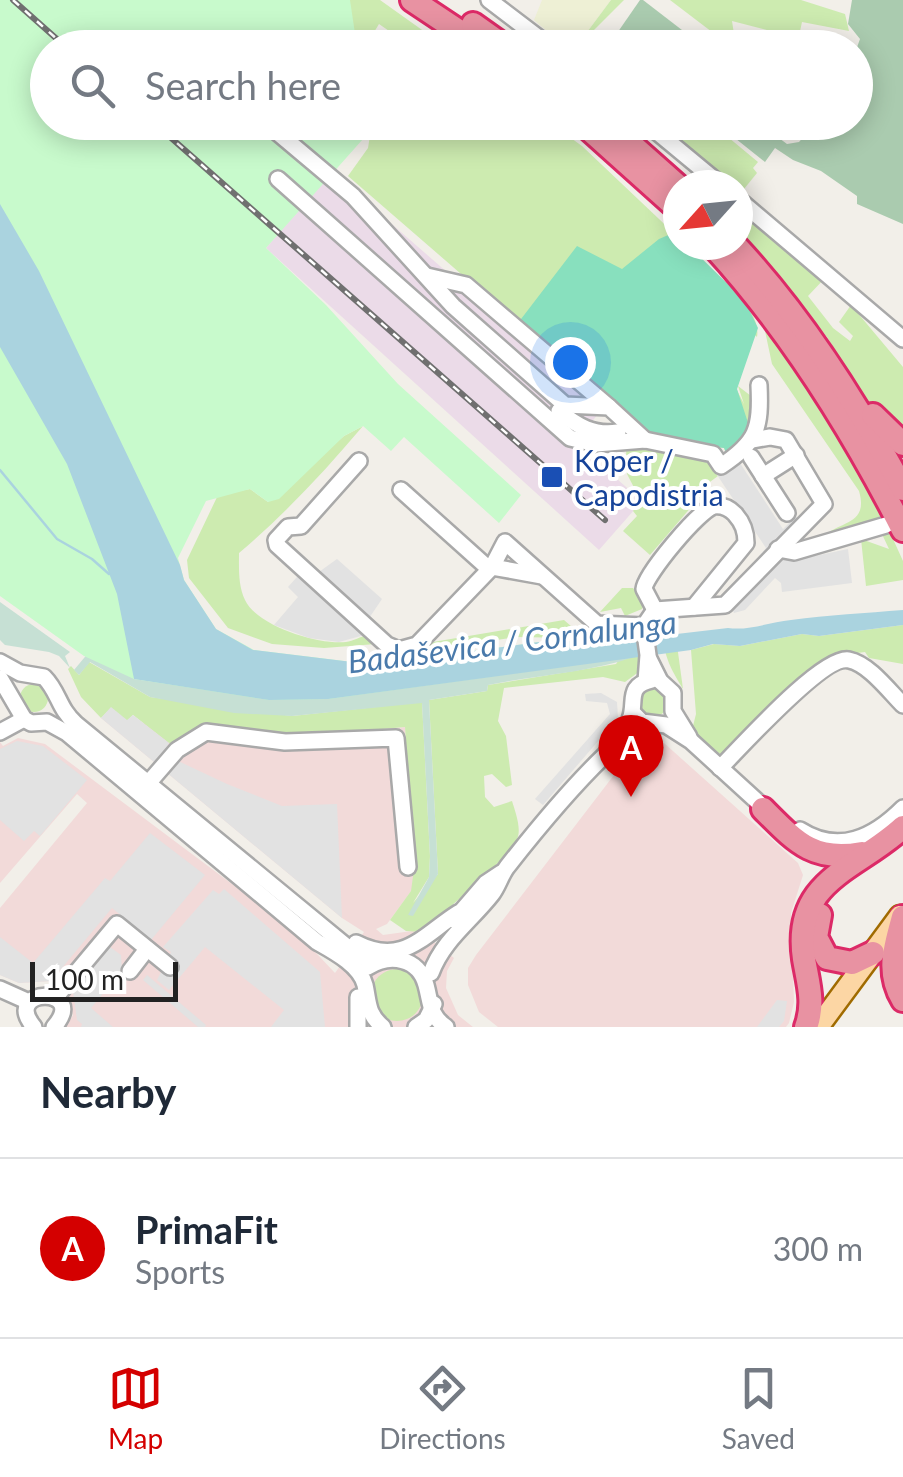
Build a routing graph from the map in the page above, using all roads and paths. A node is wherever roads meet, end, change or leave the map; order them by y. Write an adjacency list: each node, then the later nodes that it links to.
1 (412, 0): 4 (highway)
2 (436, 0): 5 (highway)
3 (489, 0): 6 (street)
4 (457, 30)
5 (480, 30)
6 (528, 30)
7 (286, 140): 18 (street)
8 (601, 140): 14 (highway)
9 (626, 140): 12 (highway)
10 (667, 140): 11 (street)
11 (704, 170)
12 (663, 173)
13 (278, 180): 24 (street)
14 (663, 196)
15 (753, 212): 19 (street)
16 (724, 260): 33 (highway)
17 (748, 260): 21 (highway)
18 (426, 276): 22 (street); 22 (street)
19 (903, 339)
20 (759, 385): 26 (street)
21 (856, 404): 25 (highway); 30 (highway)
22 (608, 407): 24 (street)
23 (559, 411): 24 (street)
24 (638, 434): 26 (street)
25 (903, 444)
26 (752, 448): 27 (street); 29 (street)
27 (796, 455): 29 (street); 34 (street)
28 (359, 461): 35 (street)
29 (763, 476): 32 (street)
30 (903, 488)
31 (401, 490): 35 (street)
32 (787, 513)
33 (894, 528): 34 (street)
34 (778, 549): 37 (street)
35 (490, 567): 36 (street); 36 (street)
36 (544, 577): 39 (street)
37 (694, 607): 38 (street); 38 (street)
38 (655, 610): 39 (street)
39 (645, 632): 42 (street)
40 (0, 658): 41 (street); 44 (street)
41 (20, 674): 43 (street); 44 (street)
42 (653, 681): 46 (street); 47 (street)
43 (3, 692): 48 (street)
44 (63, 705): 49 (street); 54 (street); 57 (street)
45 (903, 705): 53 (street)
46 (673, 711): 47 (street); 51 (street)
47 (646, 720): 51 (street); 62 (street)
48 (20, 721): 49 (street); 50 (street); 52 (street)
49 (47, 722): 52 (street)
50 (0, 732)
51 (691, 741): 53 (street)
52 (102, 765): 65 (street)
53 (720, 768): 56 (street)
54 (151, 780): 57 (street); 61 (street)
55 (903, 808): 56 (street)
56 (763, 809): 60 (highway)
57 (189, 815): 64 (street)
58 (903, 827): 60 (highway)
59 (903, 841): 67 (highway)
60 (866, 852): 88 (highway)
61 (408, 867)
62 (504, 870): 68 (street); 72 (street)
63 (903, 915): 67 (main road); 76 (highway)
64 (331, 930): 68 (street); 69 (street)
65 (317, 942): 73 (street); 78 (street)
66 (148, 949): 70 (street); 71 (street); 75 (street)
67 (873, 953): 89 (main road)
68 (409, 956): 69 (street); 72 (street); 79 (street)
69 (376, 962): 73 (street)
70 (170, 968)
71 (130, 971)
72 (431, 972): 79 (street)
73 (361, 977): 78 (street); 84 (street)
74 (0, 989): 77 (street)
75 (55, 998): 77 (street); 80 (street)
76 (903, 1000)
77 (30, 1002): 81 (street)
78 (359, 1002): 82 (street); 83 (street)
79 (434, 1004): 85 (street); 86 (street); 87 (street)
80 (58, 1026)
81 (34, 1027)
82 (358, 1027)
83 (375, 1027)
84 (384, 1027)
85 (416, 1027)
86 (446, 1027)
87 (457, 1027)
88 (806, 1027)
89 (818, 1027)

